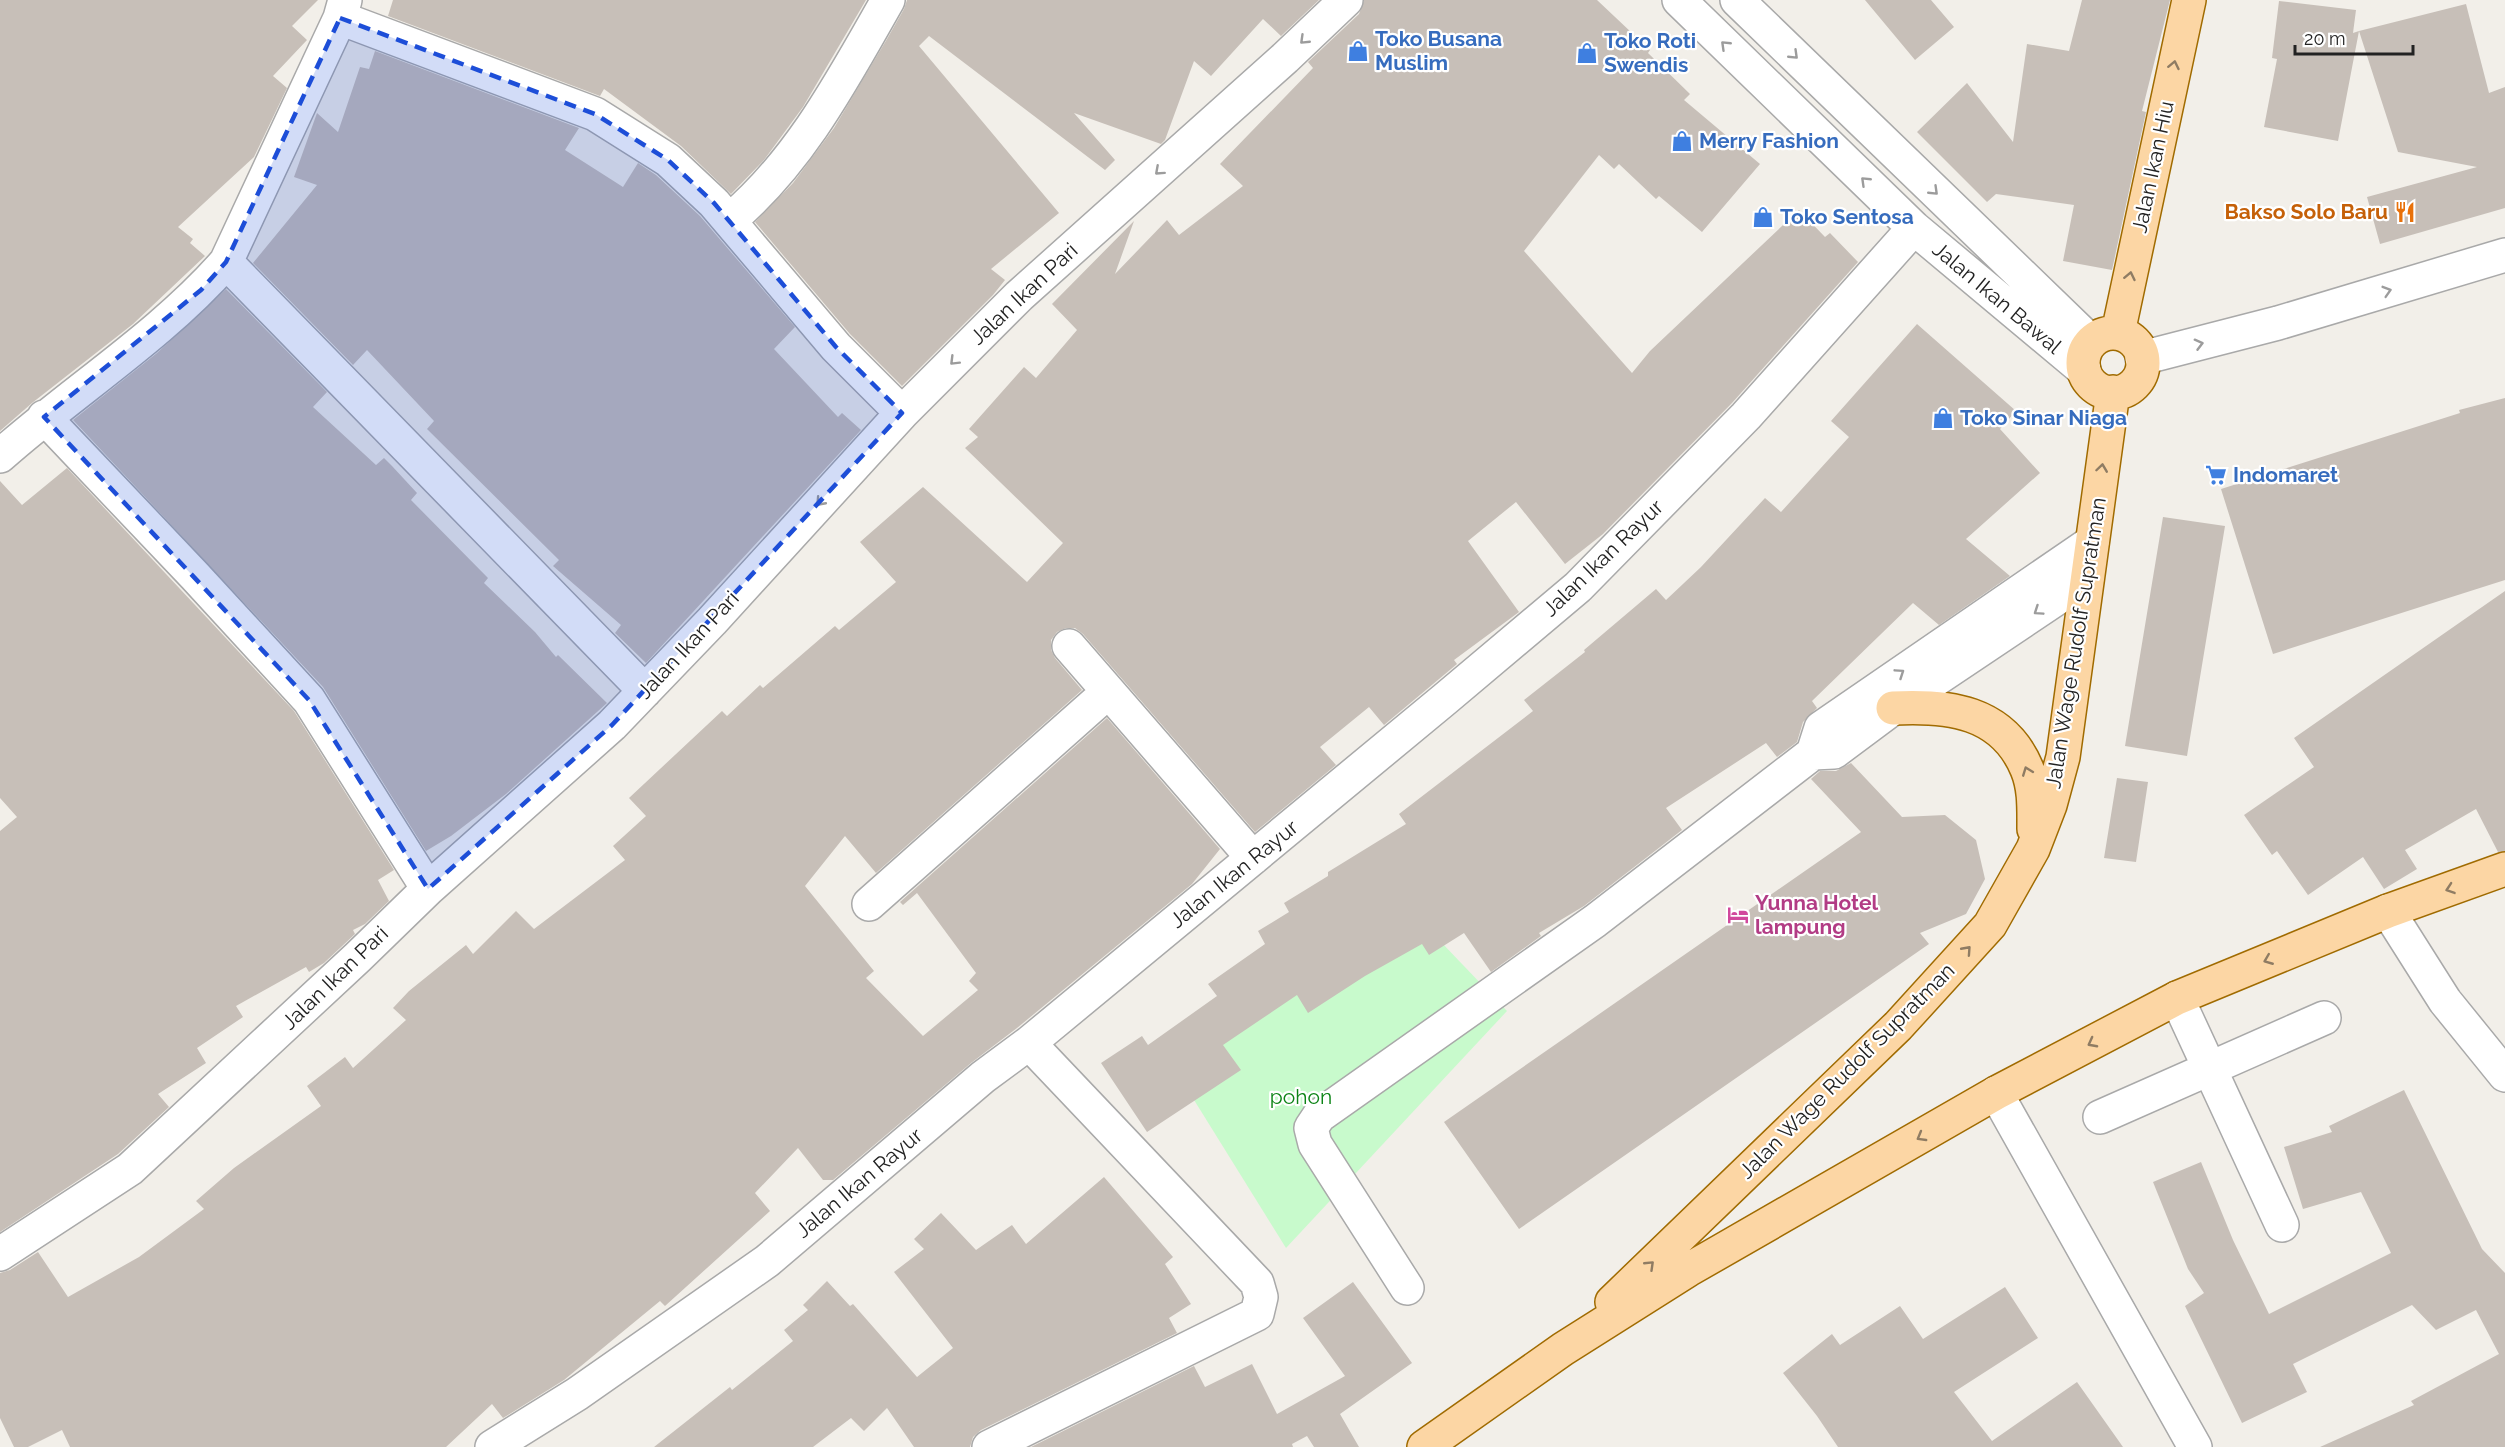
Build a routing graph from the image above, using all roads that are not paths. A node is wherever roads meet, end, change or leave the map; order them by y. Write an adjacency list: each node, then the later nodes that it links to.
1 (888, 0): 7 (street)
2 (1346, 0): 14 (street, Jalan Ikan Pari, one-way to 14)
3 (1679, 0): 8 (street, Jalan Ikan Bawal, one-way to 3)
4 (1737, 0): 11 (street, Jalan Ikan Bawal, one-way to 11)
5 (2189, 0): 11 (main road, Jalan Ikan Hiu, one-way to 5)
6 (343, 9): 7 (street); 10 (street)
7 (729, 220): 14 (street)
8 (1914, 228): 11 (street, Jalan Ikan Bawal); 25 (street, Jalan Ikan Rayur)
9 (2505, 255): 12 (street, one-way to 9)
10 (226, 262): 15 (street); 20 (street)
11 (2098, 348): 12 (main road); 13 (main road)
12 (2142, 358): 13 (main road)
13 (2113, 392): 17 (main road, Jalan Wage Rudolf Supratman, one-way to 13)
14 (902, 413): 20 (street, Jalan Ikan Pari, one-way to 20)
15 (44, 417): 16 (street); 27 (street)
16 (0, 456)
17 (2092, 542): 18 (main road, Jalan Wage Rudolf Supratman); 23 (street, one-way to 17)
18 (2087, 578): 22 (street, one-way to 22); 24 (main road, Jalan Wage Rudolf Supratman)
19 (1069, 646): 21 (street)
20 (645, 691): 27 (street, Jalan Ikan Pari)
21 (1108, 692): 25 (street); 28 (street)
22 (1893, 708): 23 (street); 24 (main road, one-way to 22)
23 (1813, 753): 39 (street)
24 (2033, 849): 40 (main road, Jalan Wage Rudolf Supratman, one-way to 24)
25 (1253, 858): 32 (street, Jalan Ikan Rayur)
26 (2505, 869): 29 (main road, Jalan Wage Rudolf Supratman, one-way to 29)
27 (428, 889): 38 (street, Jalan Ikan Pari)
28 (869, 904)
29 (2388, 910): 30 (main road, Jalan Wage Rudolf Supratman, one-way to 30); 34 (street)
30 (2177, 998): 33 (street); 35 (main road, Jalan Wage Rudolf Supratman, one-way to 35)
31 (2324, 1018): 33 (street)
32 (1029, 1043): 42 (street, Jalan Ikan Rayur); 43 (street)
33 (2209, 1068): 36 (street); 37 (street)
34 (2505, 1075)
35 (1996, 1093): 40 (main road, Jalan Wage Rudolf Supratman, one-way to 40); 44 (street)
36 (2100, 1117)
37 (2282, 1225)
38 (0, 1254)
39 (1407, 1288)
40 (1563, 1349): 41 (main road, Jalan Wage Rudolf Supratman)
41 (1435, 1445)
42 (492, 1447)
43 (989, 1447)
44 (2195, 1447)

